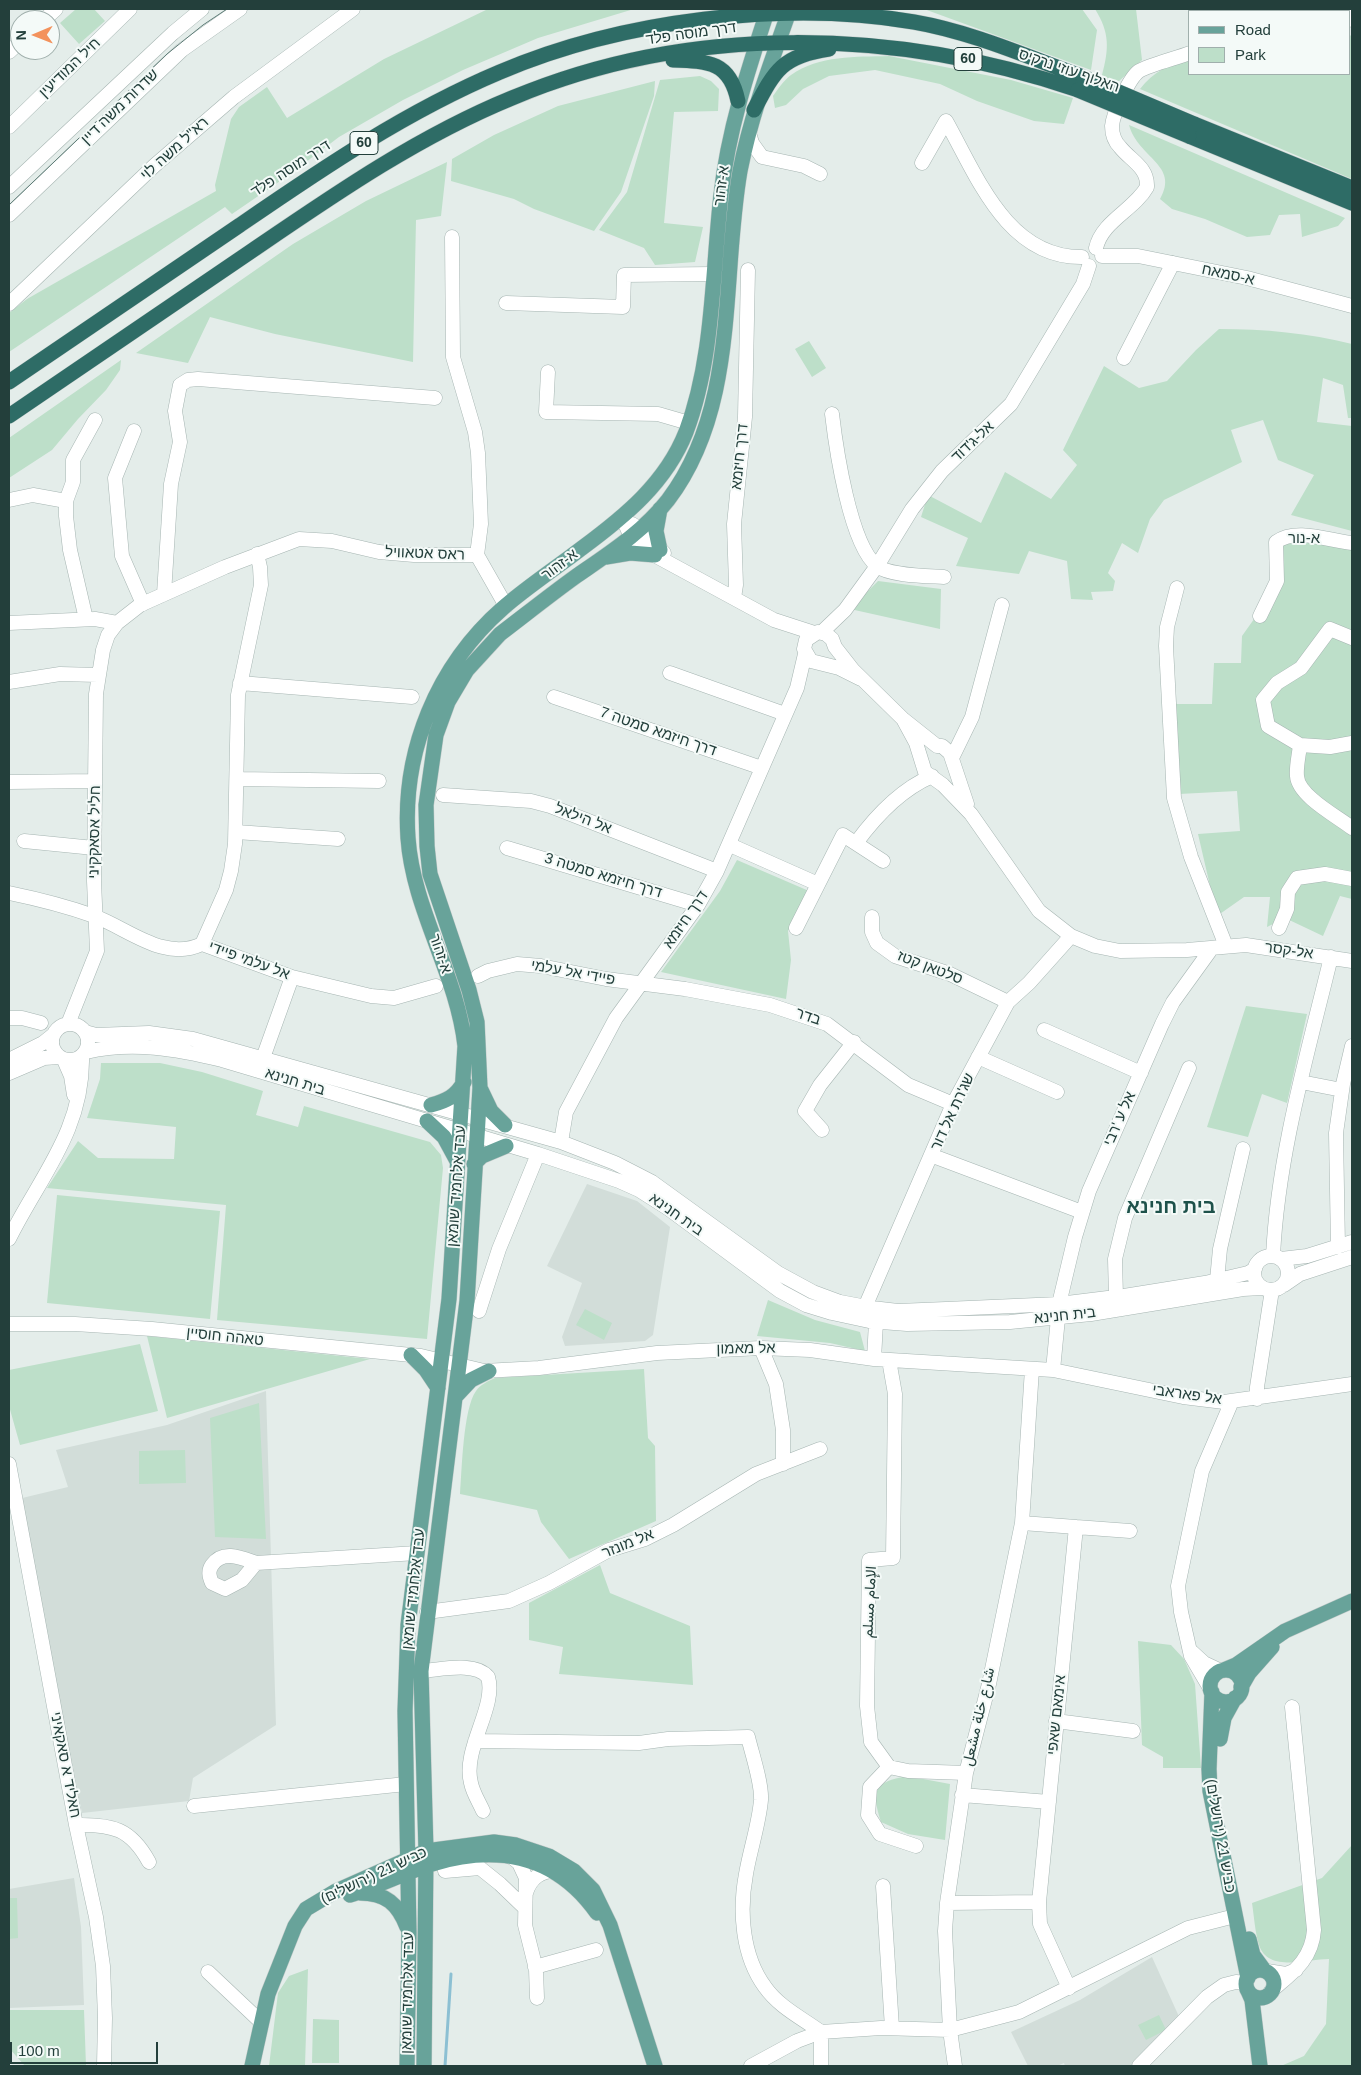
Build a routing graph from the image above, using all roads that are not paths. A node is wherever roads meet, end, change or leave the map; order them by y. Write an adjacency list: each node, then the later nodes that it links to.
1 (130, 9): 21 (street, חיל המודיעין)
2 (202, 9): 28 (street, שדרות משה דיין)
3 (240, 9): 31 (street, שדרות משה דיין)
4 (353, 9): 39 (street, רא"ל משה לוי)
5 (733, 9): 12 (highway)
6 (860, 9): 10 (highway)
7 (789, 10): 8 (highway, האלוף עוזי נרקיס / 60); 10 (highway, האלוף עוזי נרקיס / 60); 13 (main road, א-זהור)
8 (767, 11): 12 (highway, דרך מוסה פלד / 60); 14 (main road, א-זהור)
9 (1352, 13): 11 (street)
10 (889, 18): 18 (highway, האלוף עוזי נרקיס / 60)
11 (1352, 19)
12 (698, 21): 43 (highway, דרך מוסה פלד / 60)
13 (779, 42): 14 (highway, האלוף עוזי נרקיס / 60); 15 (highway, האלוף עוזי נרקיס / 60); 20 (main road, א-זהור)
14 (757, 43): 17 (highway, דרך מוסה פלד / 60); 19 (main road, א-זהור)
15 (856, 44): 18 (highway, האלוף עוזי נרקיס / 60); 20 (highway)
16 (1188, 54): 33 (street)
17 (639, 59): 19 (highway); 46 (highway, דרך מוסה פלד / 60)
18 (1080, 84): 22 (highway, האלוף עוזי נרקיס / 60, bridge)
19 (738, 101): 37 (main road, א-זהור)
20 (754, 110): 23 (main road, א-זהור)
21 (9, 128)
22 (1192, 130): 29 (highway, האלוף עוזי נרקיס / 60); 30 (highway, האלוף עוזי נרקיס / 60)
23 (749, 132): 24 (street); 27 (main road, א-זהור)
24 (770, 159): 26 (street); 27 (street)
25 (922, 163): 34 (street)
26 (820, 174)
27 (740, 179): 52 (main road, א-זהור)
28 (9, 187)
29 (1352, 188)
30 (1352, 203)
31 (9, 215)
32 (452, 237): 58 (street, ראס אטאוויל)
33 (1099, 252): 34 (street); 35 (street, א-סמאח)
34 (1086, 261): 60 (street, אל-ג'דוד)
35 (1173, 263): 40 (street, א-סמאח); 41 (street)
36 (748, 270): 64 (street, דרך חיזמא)
37 (713, 274): 38 (street); 48 (main road, א-זהור)
38 (506, 303)
39 (9, 304)
40 (1352, 306)
41 (1124, 358)
42 (548, 372): 48 (street)
43 (9, 382)
44 (434, 398): 63 (street)
45 (832, 414): 60 (street)
46 (9, 416)
47 (94, 420): 51 (street)
48 (689, 423): 53 (main road, א-זהור)
49 (134, 431): 65 (street)
50 (9, 500): 51 (street)
51 (66, 501): 70 (street)
52 (660, 509): 54 (main road, א-זהור); 56 (main road)
53 (622, 518): 54 (street); 66 (main road, א-זהור)
54 (635, 533): 56 (street); 59 (main road, א-זהור)
55 (1352, 543): 69 (street, א-נור)
56 (658, 553): 59 (main road); 64 (street)
57 (257, 554): 58 (street, ראס אטאוויל); 63 (street, ראס אטאוויל); 84 (street)
58 (477, 555): 66 (street)
59 (604, 557): 151 (main road, א-זהור)
60 (877, 566): 61 (street); 68 (street, אל-ג'דוד)
61 (944, 577)
62 (1177, 588): 125 (street)
63 (164, 594): 65 (street, ראס אטאוויל)
64 (734, 598): 71 (street)
65 (143, 604): 73 (street, ראס אטאוויל)
66 (506, 606): 149 (main road, א-זהור)
67 (1002, 606): 90 (street)
68 (845, 610): 74 (street, אל-ג'דוד); 77 (street, אל-ג'דוד)
69 (1260, 616)
70 (86, 619): 72 (street); 73 (street)
71 (774, 620): 74 (street); 78 (street)
72 (9, 623)
73 (117, 623): 75 (street, ראס אטאוויל)
74 (818, 633): 77 (street); 78 (street)
75 (108, 635): 81 (street, חליל אסאקקיני)
76 (1352, 638): 92 (street)
77 (835, 645): 79 (street); 82 (street)
78 (804, 652): 79 (street); 85 (street, דרך חיזמא)
79 (822, 663): 82 (street); 85 (street, דרך חיזמא)
80 (670, 673): 88 (street)
81 (98, 675): 83 (street); 99 (street, חליל אסאקקיני)
82 (861, 679): 89 (street)
83 (9, 682)
84 (240, 683): 86 (street); 98 (street)
85 (797, 688): 88 (street, דרך חיזמא)
86 (412, 697)
87 (554, 697): 96 (street, דרך חיזמא סמטה 7)
88 (785, 714): 96 (street, דרך חיזמא)
89 (903, 719): 93 (street); 95 (street)
90 (969, 727): 93 (street); 94 (street)
91 (1352, 743): 92 (street)
92 (1300, 745): 105 (street)
93 (940, 746): 94 (street); 95 (street)
94 (952, 760): 97 (street); 104 (street)
95 (922, 761): 97 (street); 102 (street)
96 (762, 768): 110 (street, דרך חיזמא)
97 (933, 776): 102 (street); 104 (street)
98 (237, 779): 100 (street); 106 (street)
99 (95, 781): 101 (street); 111 (street, חליל אסאקקיני)
100 (379, 781)
101 (9, 782)
102 (905, 792): 109 (street)
103 (443, 795): 114 (street, אל הילאל)
104 (971, 814): 123 (street, אל-קסר)
105 (1352, 828)
106 (236, 832): 107 (street); 124 (street)
107 (338, 840)
108 (24, 841): 111 (street)
109 (856, 843): 113 (street); 116 (street)
110 (730, 844): 114 (street, דרך חיזמא); 116 (street)
111 (94, 848): 119 (street, חליל אסאקקיני)
112 (507, 848): 118 (street, דרך חיזמא סמטה 3)
113 (883, 861)
114 (717, 871): 118 (street, דרך חיזמא)
115 (1352, 879): 122 (street)
116 (818, 884): 121 (street)
117 (9, 893): 119 (street, אל עלמי פיידי)
118 (698, 905): 130 (street, דרך חיזמא)
119 (96, 917): 124 (street, אל עלמי פיידי); 135 (street, חליל אסאקקיני)
120 (872, 917): 132 (street, סלטאן קטז)
121 (796, 928)
122 (1279, 928)
123 (1071, 936): 125 (street, אל-קסר); 132 (street, שג'רת אל דור)
124 (202, 944): 129 (street, אל עלמי פיידי)
125 (1219, 947): 126 (street, אל-קסר); 148 (street, אל ע 'רבי)
126 (1330, 957): 127 (street, אל-קסר); 150 (street)
127 (1352, 961)
128 (478, 976): 130 (street, פיידי אל עלמי)
129 (292, 977): 131 (street, אל עלמי פיידי); 143 (street)
130 (640, 983): 139 (street, בדר); 164 (street, דרך חיזמא)
131 (436, 986)
132 (1008, 1002): 142 (street, שג'רת אל דור)
133 (9, 1018): 134 (street)
134 (40, 1022)
135 (68, 1024): 137 (street); 138 (street)
136 (1044, 1030): 148 (street)
137 (85, 1032): 141 (street); 143 (street, בית חנינא)
138 (53, 1035): 144 (street); 145 (street)
139 (854, 1042): 154 (street, בדר); 161 (street)
140 (1352, 1046): 152 (street)
141 (84, 1054): 144 (street); 156 (street); 159 (street, בית חנינא)
142 (978, 1057): 153 (street); 154 (street, שג'רת אל דור)
143 (263, 1058): 155 (street, בית חנינא)
144 (61, 1059): 147 (street); 156 (street)
145 (9, 1060)
146 (1189, 1068): 180 (street)
147 (9, 1073)
148 (1140, 1073): 171 (street, אל ע 'רבי)
149 (464, 1080): 155 (main road); 157 (main road, א-זהור)
150 (1301, 1082): 152 (street); 176 (street)
151 (480, 1088): 158 (main road, א-זהור); 160 (main road)
152 (1342, 1090): 174 (street)
153 (1057, 1092)
154 (953, 1104): 168 (street, שג'רת אל דור)
155 (432, 1105): 157 (street, בית חנינא)
156 (75, 1106): 172 (street)
157 (462, 1113): 158 (street, בית חנינא); 162 (main road, עבד אלחמיד שומאן)
158 (479, 1118): 160 (street, בית חנינא); 163 (main road, א-זהור)
159 (427, 1121): 162 (street, בית חנינא); 169 (main road)
160 (506, 1125): 164 (street, בית חנינא)
161 (822, 1130)
162 (460, 1132): 163 (street, בית חנינא); 169 (main road, עבד אלחמיד שומאן)
163 (477, 1138): 165 (street, בית חנינא); 170 (main road, עבד אלחמיד שומאן)
164 (561, 1142): 182 (street, בית חנינא)
165 (506, 1146): 167 (street, בית חנינא); 170 (main road)
166 (1243, 1149): 178 (street)
167 (538, 1154): 183 (street); 185 (street, בית חנינא)
168 (932, 1156): 171 (street); 182 (street, שג'רת אל דור)
169 (458, 1162): 190 (main road, עבד אלחמיד שומאן)
170 (474, 1164): 192 (main road, עבד אלחמיד שומאן)
171 (1082, 1212): 181 (street, אל ע 'רבי)
172 (9, 1239)
173 (1352, 1242): 174 (street)
174 (1338, 1247): 176 (street)
175 (1352, 1257): 179 (street, בית חנינא)
176 (1277, 1258): 177 (street); 179 (street)
177 (1255, 1268): 178 (street, בית חנינא); 179 (street)
178 (1217, 1280): 180 (street, בית חנינא)
179 (1273, 1288): 184 (street, בית חנינא); 199 (street)
180 (1116, 1297): 181 (street, בית חנינא)
181 (1059, 1304): 182 (street, בית חנינא)
182 (865, 1307)
183 (479, 1311)
184 (1058, 1318): 185 (street, בית חנינא); 194 (street)
185 (876, 1322): 189 (street)
186 (9, 1324): 188 (street, טאהה חוסיין)
187 (761, 1348): 189 (street, אל מאמון); 195 (street, אל מאמון); 202 (street)
188 (411, 1355): 190 (street, טאהה חוסיין); 197 (main road)
189 (874, 1359): 191 (street, אל מאמון)
190 (441, 1360): 192 (street, אל מאמון); 197 (main road, עבד אלחמיד שומאן)
191 (889, 1360): 193 (street, אל מאמון); 221 (street, الإمام مسلم)
192 (460, 1366): 195 (street, אל מאמון); 198 (main road, עבד אלחמיד שומאן)
193 (1032, 1369): 194 (street, אל מאמון); 204 (street, شارع خلة مشعل)
194 (1053, 1370): 200 (street, אל פאראבי)
195 (489, 1371): 198 (main road)
196 (1352, 1384): 199 (street, אל פאראבי)
197 (438, 1388): 207 (main road, עבד אלחמיד שומאן)
198 (455, 1397): 210 (main road, עבד אלחמיד שומאן)
199 (1257, 1398): 200 (street, אל פאראבי)
200 (1232, 1401): 212 (street)
201 (820, 1449): 202 (street, אל מונזר)
202 (783, 1464): 210 (street, אל מונזר)
203 (9, 1471): 228 (street, חאליד א סאקאיני)
204 (1022, 1522): 205 (street); 222 (street, شارع خلة مشعل)
205 (1076, 1528): 206 (street); 218 (street, אימאם שאפי)
206 (1130, 1531)
207 (417, 1553): 208 (street); 223 (main road, עבד אלחמיד שומאן)
208 (256, 1563)
209 (1352, 1601): 211 (main road, כביש 21 (ירושלים))
210 (427, 1612): 214 (main road, עבד אלחמיד שומאן)
211 (1308, 1619): 213 (main road, כביש 21 (ירושלים)); 216 (main road, כביש 21 (ירושלים))
212 (1187, 1640): 213 (street); 215 (street)
213 (1222, 1670): 215 (main road); 216 (main road)
214 (421, 1671): 220 (street); 229 (main road, עבד אלחמיד שומאן)
215 (1212, 1691): 216 (main road); 246 (main road, כביש 21 (ירושלים))
216 (1238, 1693): 252 (main road, כביש 21 (ירושלים))
217 (1292, 1707): 250 (street)
218 (1056, 1721): 219 (street); 225 (street, אימאם שאפי)
219 (1133, 1731)
220 (475, 1741): 227 (street); 261 (street)
221 (889, 1767): 222 (street); 231 (street)
222 (966, 1773): 224 (street, شارع خلة مشعل)
223 (406, 1784): 226 (street); 234 (main road, עבד אלחמיד שומאן)
224 (962, 1795): 225 (street); 243 (street, شارع خلة مشعل)
225 (1049, 1802): 244 (street, אימאם שאפי)
226 (194, 1806)
227 (483, 1811)
228 (76, 1825): 235 (street); 263 (street, חאליד א סאקאיני)
229 (426, 1828): 230 (main road); 232 (main road, עבד אלחמיד שומאן)
230 (458, 1845): 232 (main road, כביש 21 (ירושלים)); 249 (main road, כביש 21 (ירושלים))
231 (916, 1846)
232 (426, 1851): 234 (main road, כביש 21 (ירושלים)); 236 (main road, עבד אלחמיד שומאן)
233 (509, 1855): 236 (main road, כביש 21 (ירושלים)); 238 (main road, כביש 21 (ירושלים)); 242 (street)
234 (408, 1857): 239 (main road, עבד אלחמיד שומאן); 245 (main road, כביש 21 (ירושלים))
235 (150, 1862)
236 (426, 1866): 239 (main road, כביש 21 (ירושלים)); 266 (main road, עבד אלחמיד שומאן)
237 (445, 1871): 242 (street)
238 (556, 1872): 242 (street); 249 (main road, כביש 21 (ירושלים))
239 (409, 1873): 241 (main road, כביש 21 (ירושלים)); 247 (main road, עבד אלחמיד שומאן)
240 (883, 1886): 259 (street)
241 (353, 1894): 245 (main road, כביש 21 (ירושלים)); 247 (main road)
242 (525, 1901): 251 (street)
243 (947, 1902): 244 (street); 260 (street, شارع خلة مشعل)
244 (1039, 1902): 255 (street, אימאם שאפי)
245 (312, 1905): 258 (main road, כביש 21 (ירושלים))
246 (1235, 1916): 254 (main road, כביש 21 (ירושלים)); 255 (street)
247 (410, 1933): 265 (main road, עבד אלחמיד שומאן)
248 (596, 1950): 251 (street)
249 (619, 1954): 267 (main road, כביש 21 (ירושלים))
250 (1300, 1966): 252 (street); 256 (street)
251 (535, 1967): 257 (street)
252 (1265, 1971): 254 (main road); 256 (main road)
253 (208, 1972): 258 (street)
254 (1248, 1984): 256 (main road); 262 (main road, כביש 21 (ירושלים)); 271 (street)
255 (1069, 1988): 260 (street)
256 (1271, 1992): 262 (main road, כביש 21 (ירושלים))
257 (537, 1998)
258 (261, 2022): 264 (main road, כביש 21 (ירושלים))
259 (892, 2028): 260 (street); 261 (street)
260 (950, 2030): 270 (street, شارع خلة مشعل)
261 (821, 2032): 268 (street); 269 (street)
262 (1260, 2059)
263 (104, 2066)
264 (252, 2066)
265 (407, 2066)
266 (424, 2066)
267 (655, 2066)
268 (751, 2066)
269 (822, 2066)
270 (955, 2066)
271 (1138, 2066)

